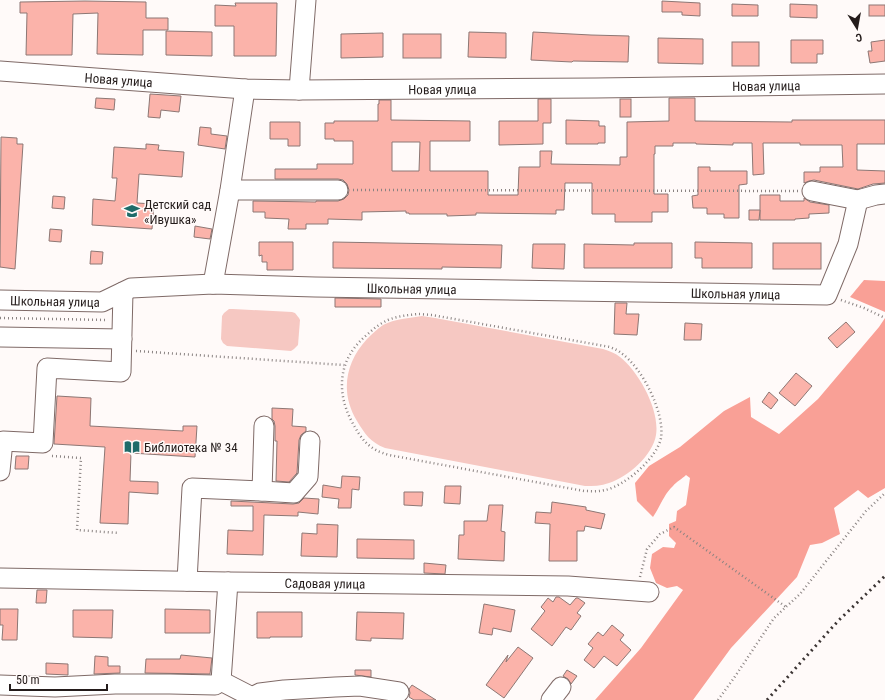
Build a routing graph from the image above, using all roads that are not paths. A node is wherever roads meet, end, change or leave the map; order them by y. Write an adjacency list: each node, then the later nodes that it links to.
1 (306, 0): 5 (street)
2 (0, 71): 4 (street, Новая улица)
3 (885, 84): 5 (street, Новая улица)
4 (245, 89): 5 (street, Новая улица); 6 (street)
5 (299, 90)
6 (230, 190): 7 (street); 11 (street)
7 (338, 190)
8 (812, 192): 10 (street)
9 (885, 194): 10 (street)
10 (858, 200): 11 (street, Школьная улица)
11 (213, 284): 12 (street, Школьная улица)
12 (123, 292): 13 (street, Школьная улица); 16 (street)
13 (0, 300)
14 (0, 337): 15 (street)
15 (49, 338): 16 (street); 17 (street)
16 (122, 345): 17 (street)
17 (47, 368): 20 (street)
18 (264, 426): 21 (street)
19 (310, 441): 21 (street)
20 (0, 471)
21 (262, 491): 23 (street)
22 (0, 578): 23 (street, Садовая улица)
23 (186, 582): 24 (street, Садовая улица)
24 (228, 582): 25 (street, Садовая улица); 26 (street)
25 (643, 592)
26 (221, 681): 27 (street); 29 (street)
27 (0, 685)
28 (399, 692): 29 (street)
29 (254, 698)

